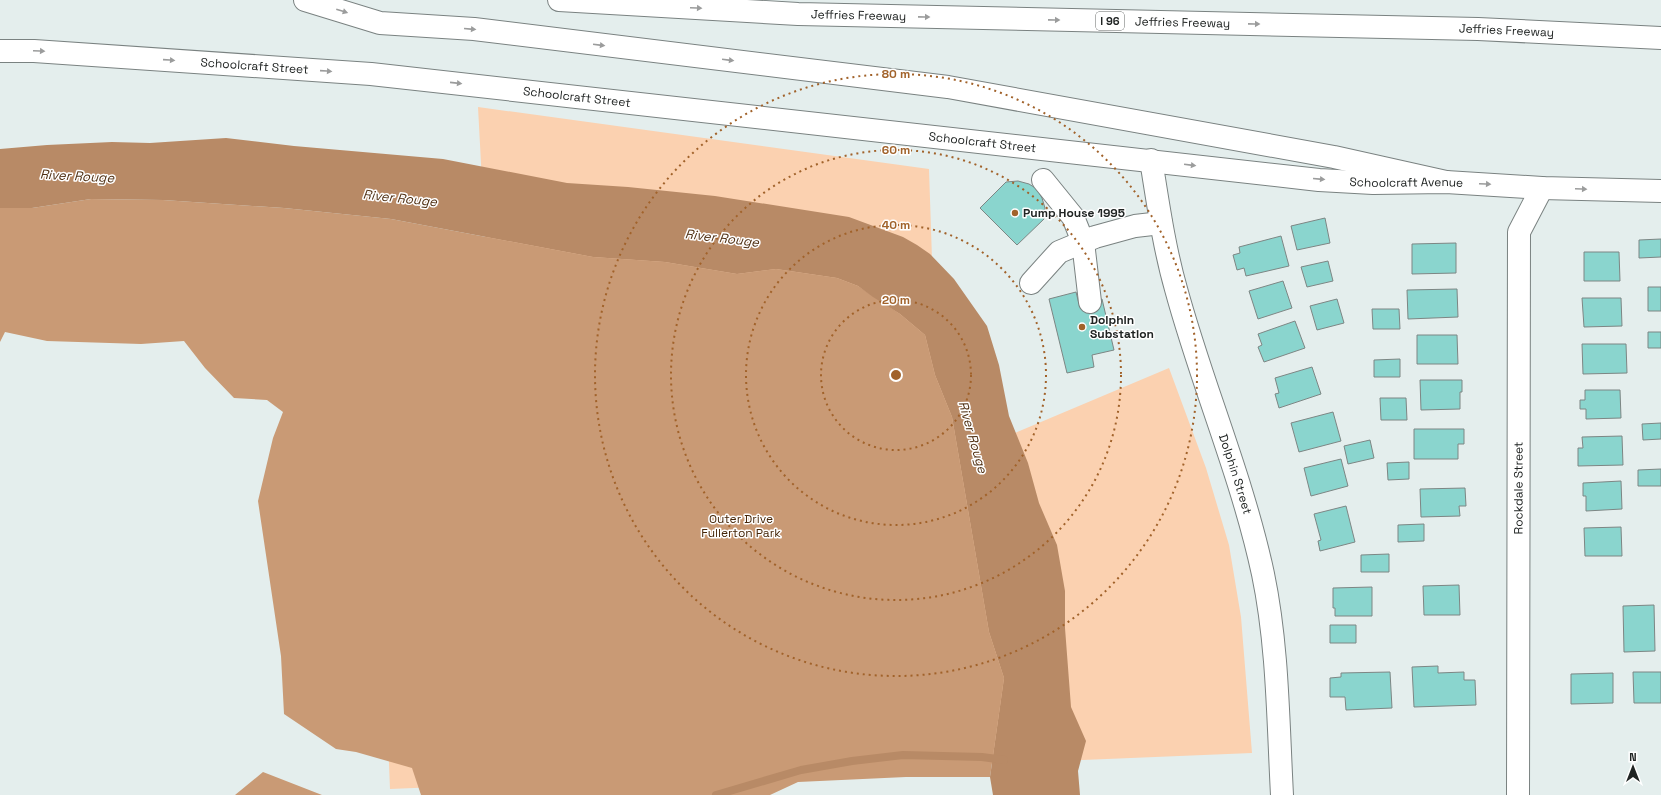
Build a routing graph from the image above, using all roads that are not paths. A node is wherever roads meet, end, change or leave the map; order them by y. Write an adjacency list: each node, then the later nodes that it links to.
1 (305, 0): 7 (main road, one-way to 7)
2 (559, 0): 3 (main road, Jeffries Freeway / I 96, one-way to 3)
3 (1661, 38)
4 (0, 52): 5 (main road, Schoolcraft Street, one-way to 5)
5 (1152, 160): 7 (main road, Schoolcraft Avenue, one-way to 7); 10 (main road, Dolphin Street)
6 (1044, 180): 11 (main road)
7 (1446, 182): 8 (main road, Schoolcraft Avenue, one-way to 8)
8 (1542, 188): 9 (main road, Schoolcraft Avenue, one-way to 9); 15 (main road, Rockdale Street)
9 (1661, 191)
10 (1161, 223): 11 (main road); 14 (main road, Dolphin Street)
11 (1083, 242): 12 (main road); 13 (main road)
12 (1031, 283)
13 (1090, 302)
14 (1282, 795)
15 (1518, 795)

